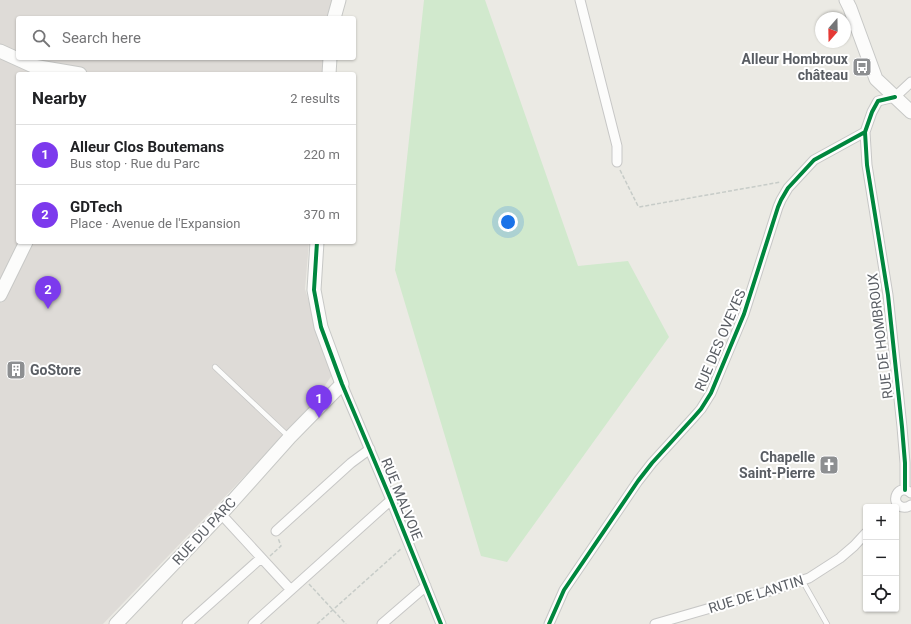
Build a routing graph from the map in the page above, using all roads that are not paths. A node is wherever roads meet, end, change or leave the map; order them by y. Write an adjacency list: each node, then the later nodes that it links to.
1 (339, 0): 4 (street)
2 (580, 0): 15 (street)
3 (846, 0): 12 (street)
4 (335, 16)
5 (0, 51): 6 (street)
6 (16, 58)
7 (20, 60): 9 (street)
8 (330, 60): 10 (street)
9 (68, 72)
10 (329, 72)
11 (911, 82): 12 (street)
12 (895, 97): 13 (street); 14 (street, RUE DE HOMBROUX)
13 (911, 112)
14 (866, 132): 23 (street, RUE DE HOMBROUX); 40 (street, RUE DES OVEYES)
15 (617, 162)
16 (25, 244): 18 (street)
17 (317, 244): 20 (street)
18 (0, 295)
19 (215, 367): 21 (lane)
20 (342, 384): 21 (street, RUE DU PARC); 22 (street, RUE MALVOIE)
21 (290, 437): 28 (street, RUE DU PARC)
22 (370, 449): 24 (street, RUE MALVOIE); 29 (street)
23 (908, 491): 25 (street)
24 (391, 500): 33 (street, RUE MALVOIE); 34 (street)
25 (892, 504)
26 (899, 507): 27 (street)
27 (910, 507)
28 (221, 514): 31 (street); 35 (street, RUE DU PARC)
29 (276, 531)
30 (863, 536): 32 (street, RUE DE LANTIN)
31 (263, 560): 34 (street); 36 (street)
32 (802, 580): 41 (street, RUE DE LANTIN); 42 (lane)
33 (426, 586): 38 (street); 39 (street, RUE MALVOIE)
34 (291, 590): 37 (street)
35 (116, 624)
36 (188, 624)
37 (253, 624)
38 (382, 624)
39 (441, 624)
40 (549, 624)
41 (655, 624)
42 (826, 624)

